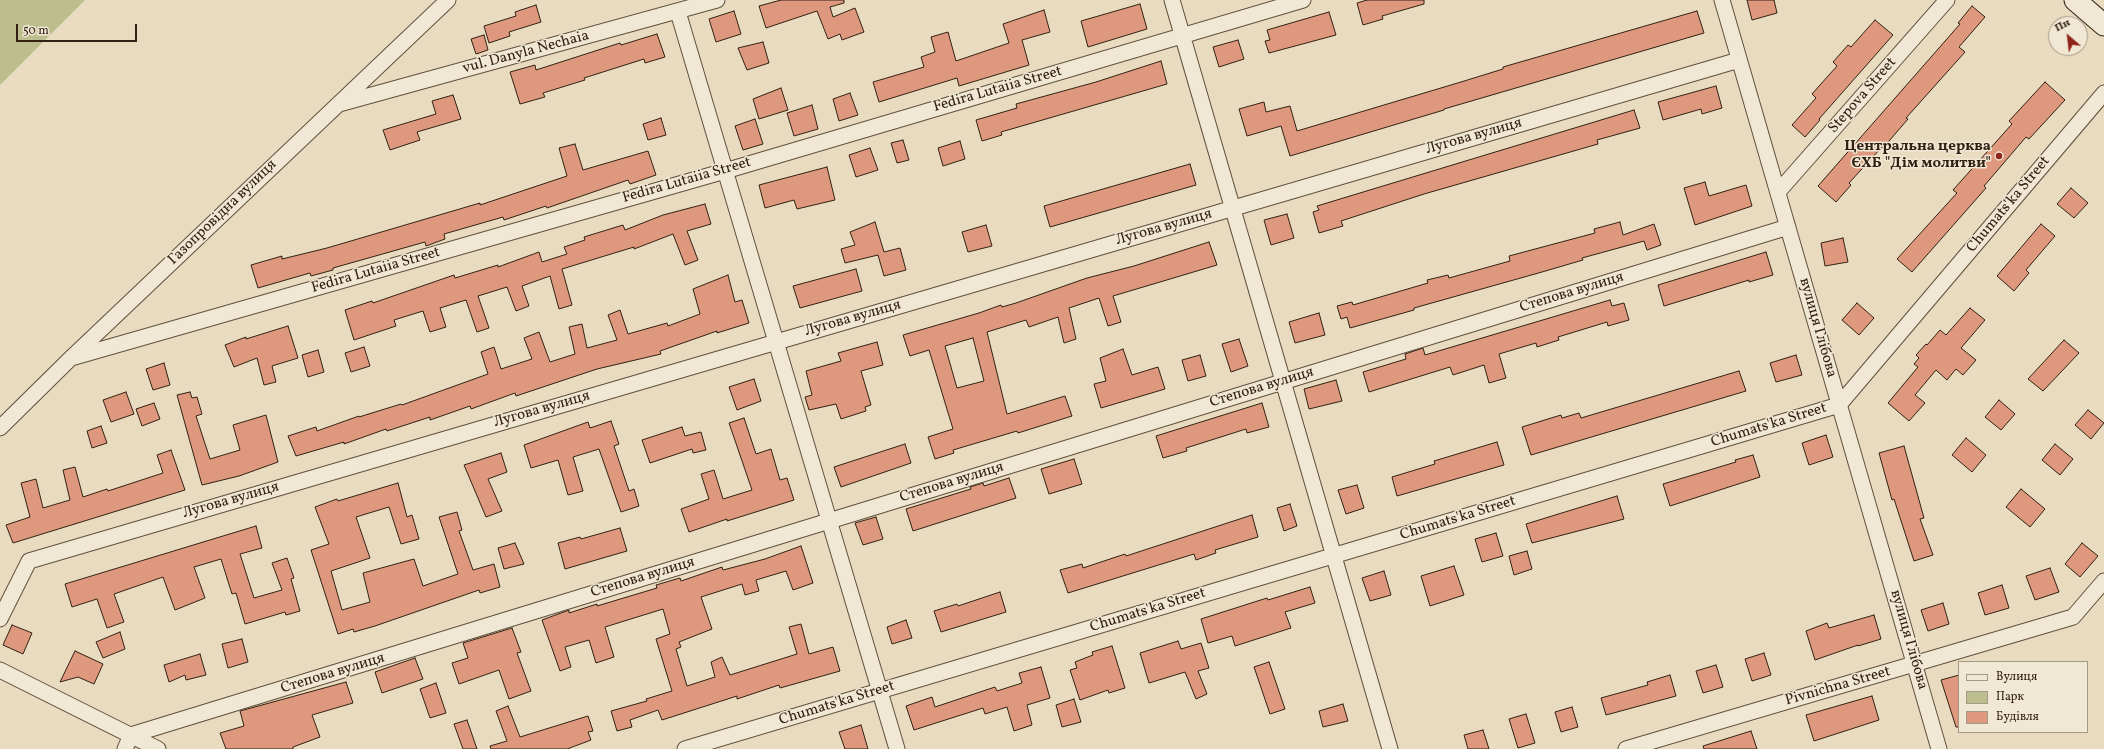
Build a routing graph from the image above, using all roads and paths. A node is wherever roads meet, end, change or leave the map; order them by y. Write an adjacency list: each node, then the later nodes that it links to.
1 (448, 0): 13 (street, Газопровідна вулиця)
2 (717, 0): 8 (street, vul. Danyla Nechaia)
3 (1172, 0): 10 (street)
4 (1303, 0): 10 (street, Fedira Lutaiia Street)
5 (1722, 0): 11 (street, вулиця Глібова)
6 (1947, 0): 15 (street, Stepova Street)
7 (2074, 0): 9 (main road)
8 (678, 12): 13 (street, vul. Danyla Nechaia); 14 (street)
9 (2104, 25)
10 (1183, 35): 14 (street, Fedira Lutaiia Street); 16 (street)
11 (1739, 60): 15 (street, вулиця Глібова); 16 (street, Лугова вулиця)
12 (2104, 93): 21 (street, Chumats'ka Street)
13 (336, 105): 19 (street, Газопровідна вулиця)
14 (725, 171): 18 (street); 19 (street, Fedira Lutaiia Street)
15 (1778, 192): 17 (street, вулиця Глібова)
16 (1233, 208): 18 (street, Лугова вулиця); 20 (street)
17 (1788, 227): 20 (street, Степова вулиця); 21 (street, вулиця Глібова)
18 (776, 342): 23 (street); 26 (street, Лугова вулиця)
19 (70, 358): 22 (street, Газопровідна вулиця)
20 (1283, 382): 23 (street, Степова вулиця); 24 (street)
21 (1839, 405): 24 (street, Chumats'ka Street); 27 (street, вулиця Глібова)
22 (0, 428)
23 (829, 521): 29 (street); 30 (street, Степова вулиця)
24 (1334, 556): 29 (street, Chumats'ka Street); 35 (street)
25 (2104, 581): 27 (street, Pivnichna Street)
26 (0, 620)
27 (1915, 664): 36 (street, Pivnichna Street); 37 (street, вулиця Глібова)
28 (0, 670): 30 (street)
29 (880, 691): 33 (street, Chumats'ka Street); 34 (street)
30 (131, 735): 31 (street); 32 (street)
31 (125, 749)
32 (158, 749)
33 (685, 749)
34 (897, 749)
35 (1390, 749)
36 (1626, 749)
37 (1939, 749)

